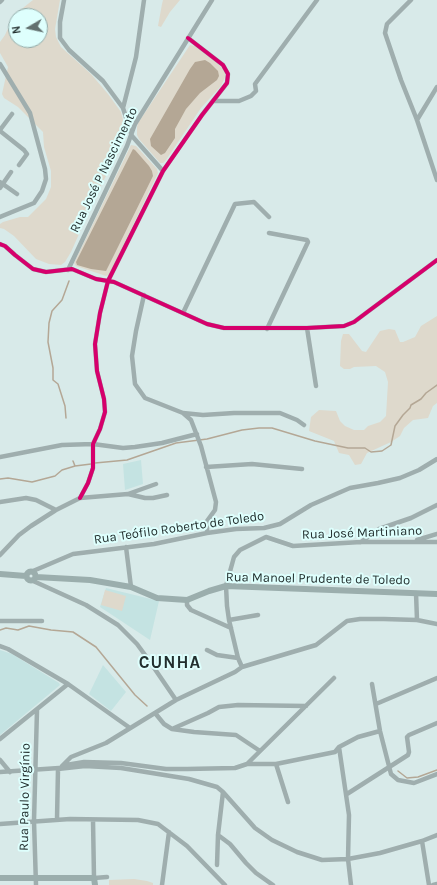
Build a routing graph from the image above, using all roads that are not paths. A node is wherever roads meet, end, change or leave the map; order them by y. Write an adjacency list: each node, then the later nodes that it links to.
1 (64, 0): 10 (street)
2 (144, 0): 10 (street)
3 (212, 0): 6 (street, Rua José P Nascimento)
4 (317, 0): 9 (street)
5 (411, 0): 12 (street)
6 (188, 38): 9 (street); 14 (street, Rua José P Nascimento)
7 (0, 66): 21 (street)
8 (437, 87): 12 (street)
9 (213, 101): 16 (street)
10 (123, 108): 14 (street)
11 (12, 114): 13 (street)
12 (417, 120): 18 (street)
13 (0, 131): 15 (street)
14 (132, 136): 16 (street); 26 (street, Rua José P Nascimento)
15 (19, 165)
16 (163, 171): 27 (street)
17 (12, 172): 19 (street)
18 (437, 180)
19 (1, 184): 20 (street)
20 (17, 194)
21 (0, 217)
22 (269, 217): 29 (street)
23 (269, 233): 31 (street)
24 (0, 244): 26 (street)
25 (437, 260): 30 (street)
26 (70, 269): 27 (street)
27 (108, 281): 28 (street); 36 (street)
28 (144, 295): 29 (street); 33 (street)
29 (183, 314): 31 (street)
30 (307, 328): 31 (street); 32 (street)
31 (267, 329)
32 (316, 386)
33 (183, 413): 34 (street); 35 (street)
34 (304, 425)
35 (198, 435): 36 (street); 39 (street)
36 (93, 444): 37 (street); 44 (street)
37 (0, 457)
38 (437, 459): 48 (street, Rua Teófilo Roberto de Toledo)
39 (206, 467): 40 (street); 49 (street)
40 (302, 469)
41 (156, 484): 42 (street)
42 (128, 494): 43 (street); 44 (street)
43 (167, 494)
44 (80, 498): 47 (street)
45 (0, 502): 47 (street)
46 (437, 505): 53 (street)
47 (56, 510): 56 (street)
48 (264, 528): 49 (street, Rua Teófilo Roberto de Toledo); 51 (street)
49 (207, 533): 55 (street, Rua Teófilo Roberto de Toledo)
50 (437, 534): 52 (street)
51 (266, 537): 53 (street, Rua José Martiniano); 59 (street)
52 (413, 541): 53 (street, Rua José Martiniano); 54 (street, Rua José Martiniano)
53 (361, 542)
54 (437, 542)
55 (126, 547): 58 (street, Rua Teófilo Roberto de Toledo); 60 (street)
56 (0, 555)
57 (0, 574): 58 (street, Rua Teófilo Roberto de Toledo)
58 (32, 576): 60 (street, Rua Manoel Prudente de Toledo); 79 (street)
59 (226, 586): 61 (street, Rua Manoel Prudente de Toledo); 63 (street, Rua Manoel Prudente de Toledo); 65 (street)
60 (130, 587): 63 (street, Rua Manoel Prudente de Toledo)
61 (416, 593): 62 (street, Rua Manoel Prudente de Toledo); 66 (street)
62 (437, 594)
63 (187, 600): 70 (street)
64 (258, 615): 65 (street)
65 (229, 620): 70 (street)
66 (417, 620): 69 (street); 74 (street)
67 (0, 621): 68 (street)
68 (42, 621)
69 (437, 624)
70 (231, 628): 73 (street)
71 (0, 646): 77 (street)
72 (207, 650): 73 (street)
73 (238, 658): 74 (street)
74 (242, 667): 79 (street)
75 (334, 678): 81 (street)
76 (437, 678): 80 (street)
77 (68, 684): 82 (street); 85 (street)
78 (372, 684): 80 (street)
79 (176, 700): 83 (street)
80 (376, 704): 87 (street)
81 (306, 706): 86 (street); 90 (street)
82 (37, 710): 88 (street); 96 (street, Rua Paulo Virgínio)
83 (155, 713): 85 (street); 86 (street)
84 (437, 723): 95 (street)
85 (130, 728): 94 (street)
86 (172, 729): 90 (street)
87 (380, 731): 89 (street); 95 (street)
88 (0, 739)
89 (339, 747): 93 (street); 101 (street)
90 (260, 751): 92 (street)
91 (0, 760): 98 (street)
92 (247, 764): 93 (street); 94 (street)
93 (276, 764): 102 (street)
94 (60, 767): 96 (street); 100 (street); 103 (street)
95 (389, 768): 99 (street); 101 (street)
96 (36, 770): 98 (street); 105 (street, Rua Paulo Virgínio)
97 (0, 772): 98 (street)
98 (10, 772)
99 (437, 774)
100 (224, 792): 108 (street); 111 (street)
101 (346, 794): 111 (street)
102 (288, 802)
103 (57, 819): 104 (street); 105 (street)
104 (93, 820): 107 (street); 116 (street)
105 (34, 821): 106 (street); 115 (street, Rua Paulo Virgínio)
106 (0, 824)
107 (169, 832): 120 (street); 121 (street)
108 (218, 835): 112 (street); 122 (street)
109 (437, 835): 110 (street)
110 (422, 841): 111 (street); 124 (street)
111 (348, 859): 123 (street)
112 (217, 865)
113 (108, 877): 116 (street)
114 (0, 878): 115 (street)
115 (35, 878): 116 (street); 118 (street, Rua Paulo Virgínio)
116 (94, 878): 119 (street)
117 (437, 884): 125 (street)
118 (36, 885)
119 (95, 885)
120 (162, 885)
121 (225, 885)
122 (273, 885)
123 (351, 885)
124 (429, 885)
125 (433, 885)

